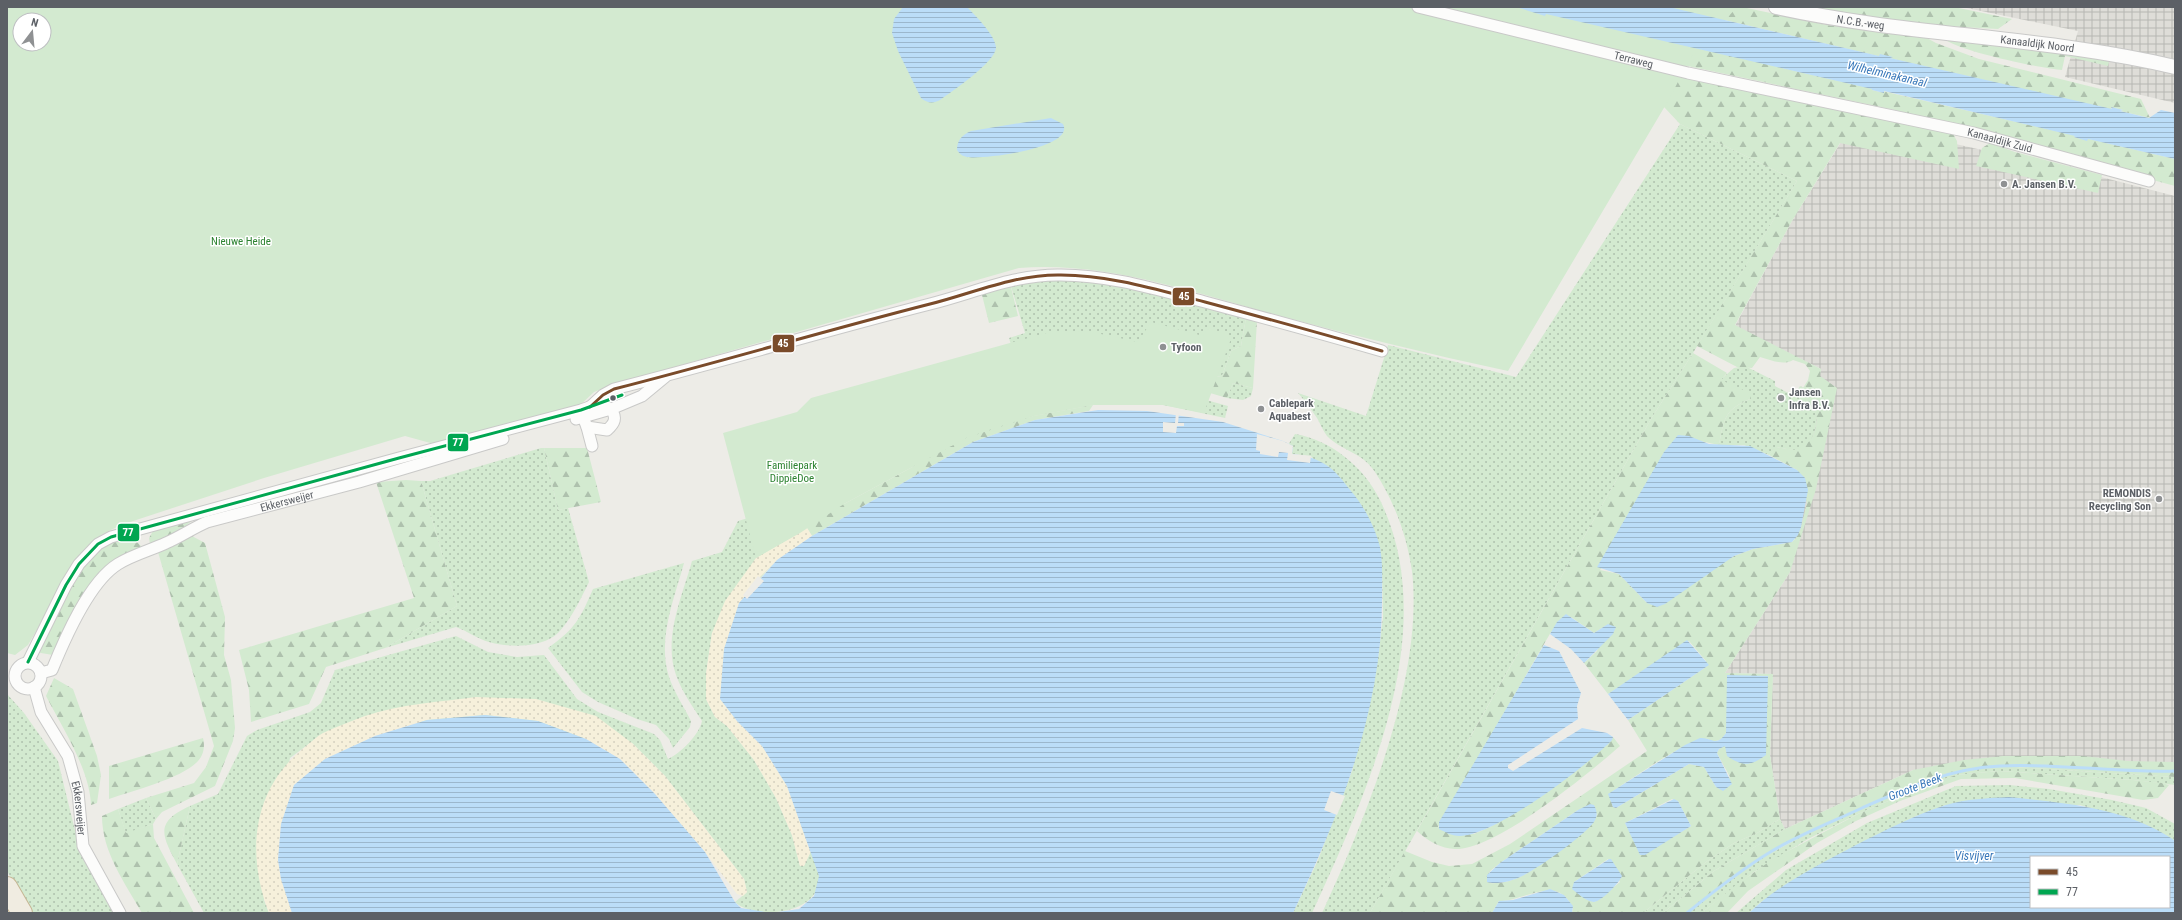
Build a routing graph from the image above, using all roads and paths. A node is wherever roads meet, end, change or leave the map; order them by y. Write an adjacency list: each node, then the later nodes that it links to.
1 (1418, 7): 5 (street, Terraweg)
2 (1776, 7): 3 (street, N.C.B.-weg)
3 (1899, 27): 4 (street, Kanaaldijk Noord)
4 (2175, 67)
5 (1850, 107): 6 (street, Kanaaldijk Zuid)
6 (2149, 181)
7 (1382, 351): 8 (street, Ekkersweijer)
8 (667, 376): 9 (street, Ekkersweijer); 10 (street, Ekkersweijer)
9 (595, 405): 10 (street); 13 (street, Ekkersweijer)
10 (611, 409): 11 (street, Ekkersweijer); 11 (street, Ekkersweijer)
11 (585, 422): 12 (street); 15 (street, Ekkersweijer)
12 (592, 446)
13 (28, 662): 14 (street); 15 (street)
14 (11, 668): 16 (street)
15 (41, 672): 16 (street)
16 (34, 687): 19 (street, Ekkersweijer)
17 (7, 887): 18 (highway)
18 (22, 913)
19 (120, 913)

